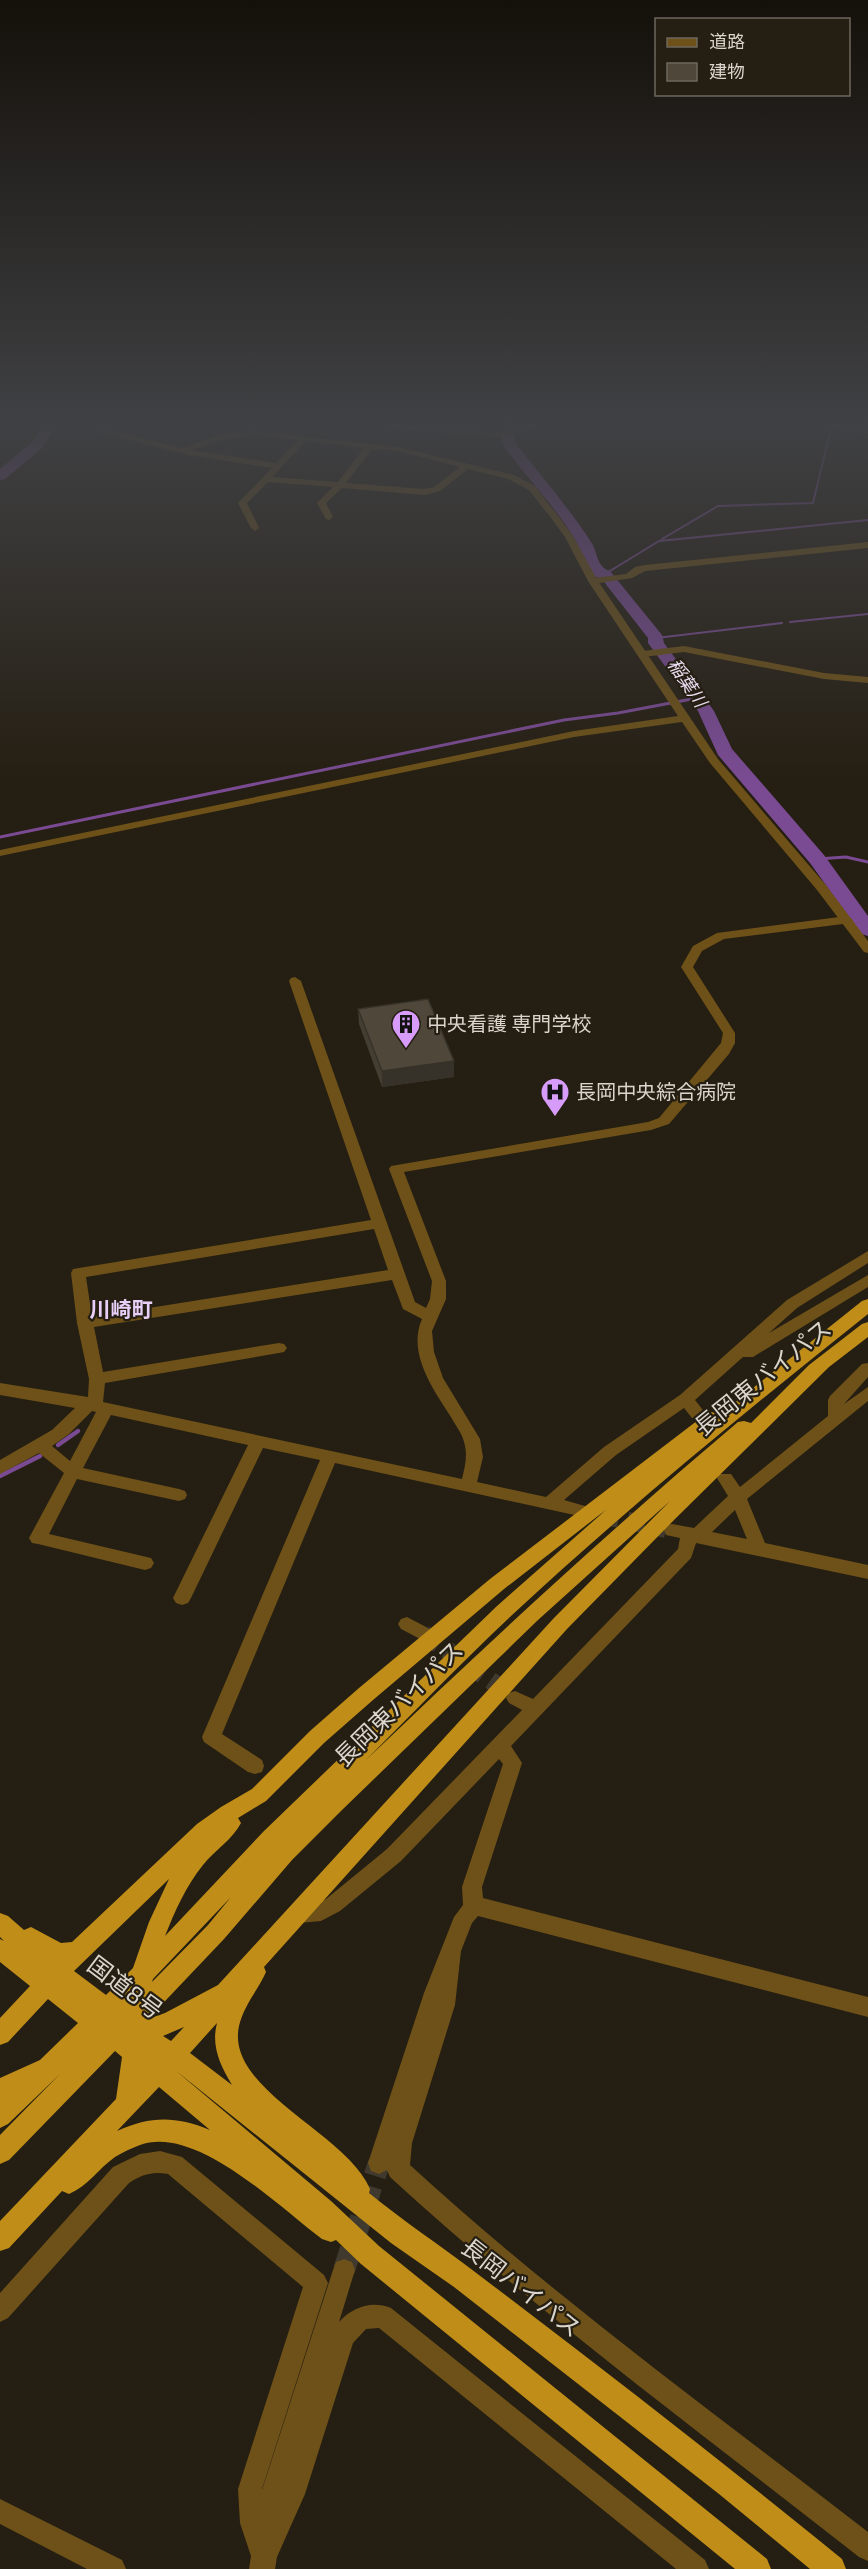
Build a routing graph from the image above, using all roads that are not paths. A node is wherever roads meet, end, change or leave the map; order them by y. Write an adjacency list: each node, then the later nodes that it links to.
1 (574, 544): 3 (street)
2 (868, 545): 3 (street)
3 (596, 581): 4 (street)
4 (646, 654): 5 (street); 6 (street)
5 (868, 680)
6 (685, 718): 7 (street); 8 (street)
7 (0, 853)
8 (847, 920): 9 (street); 16 (street)
9 (868, 949)
10 (295, 981): 11 (street)
11 (379, 1223): 13 (street); 17 (street)
12 (868, 1256): 21 (street)
13 (397, 1274): 16 (street); 17 (street)
14 (868, 1280): 21 (street)
15 (865, 1315): 19 (highway, 長岡東バイパス); 51 (highway); 67 (highway, 長岡東バイパス)
16 (431, 1317): 36 (street)
17 (85, 1323): 22 (street)
18 (279, 1348): 22 (street)
19 (823, 1363): 54 (highway); 63 (highway, 長岡東バイパス)
20 (868, 1368): 29 (street)
21 (715, 1373): 25 (street)
22 (97, 1379): 26 (street)
23 (0, 1389): 26 (street)
24 (868, 1393): 29 (street)
25 (686, 1399): 28 (street); 39 (street)
26 (87, 1405): 27 (street); 31 (street)
27 (106, 1408): 30 (street); 34 (street)
28 (698, 1414)
29 (837, 1419): 38 (street)
30 (258, 1441): 32 (street); 46 (street)
31 (40, 1445): 33 (street); 34 (street)
32 (330, 1456): 36 (street); 50 (street)
33 (0, 1468)
34 (72, 1472): 37 (street); 44 (street)
35 (725, 1478): 38 (street)
36 (468, 1486): 39 (street)
37 (179, 1495)
38 (738, 1497): 42 (street); 43 (street)
39 (550, 1503): 40 (street)
40 (579, 1510)
41 (672, 1530): 42 (street)
42 (697, 1536): 43 (street); 48 (street)
43 (759, 1549): 45 (street)
44 (145, 1563)
45 (868, 1572)
46 (182, 1598)
47 (515, 1698): 48 (street)
48 (537, 1709): 49 (street)
49 (499, 1745): 52 (street); 54 (street)
50 (255, 1766)
51 (259, 1795): 58 (highway); 63 (highway)
52 (473, 1908): 56 (street); 61 (street)
53 (0, 1912): 58 (highway)
54 (299, 1914): 60 (highway); 70 (highway)
55 (0, 1923): 59 (highway)
56 (451, 1948): 69 (street); 76 (street)
57 (0, 1949): 59 (highway)
58 (77, 1952): 59 (highway)
59 (52, 1978): 62 (highway); 63 (highway)
60 (226, 1992): 63 (highway); 64 (highway)
61 (868, 2007)
62 (0, 2034)
63 (128, 2040): 64 (highway); 65 (highway); 66 (highway); 68 (highway, 長岡東バイパス)
64 (165, 2062): 66 (highway); 70 (highway, 長岡バイパス); 72 (highway)
65 (0, 2091)
66 (127, 2104): 71 (highway)
67 (0, 2116)
68 (2, 2149)
69 (379, 2163)
70 (400, 2234): 81 (highway, 長岡バイパス)
71 (0, 2241): 72 (highway)
72 (370, 2255): 80 (highway)
73 (344, 2270): 77 (street)
74 (0, 2310): 77 (street)
75 (0, 2511): 78 (street)
76 (868, 2548)
77 (263, 2563): 79 (street)
78 (113, 2569)
79 (696, 2569)
80 (757, 2569)
81 (832, 2569)

